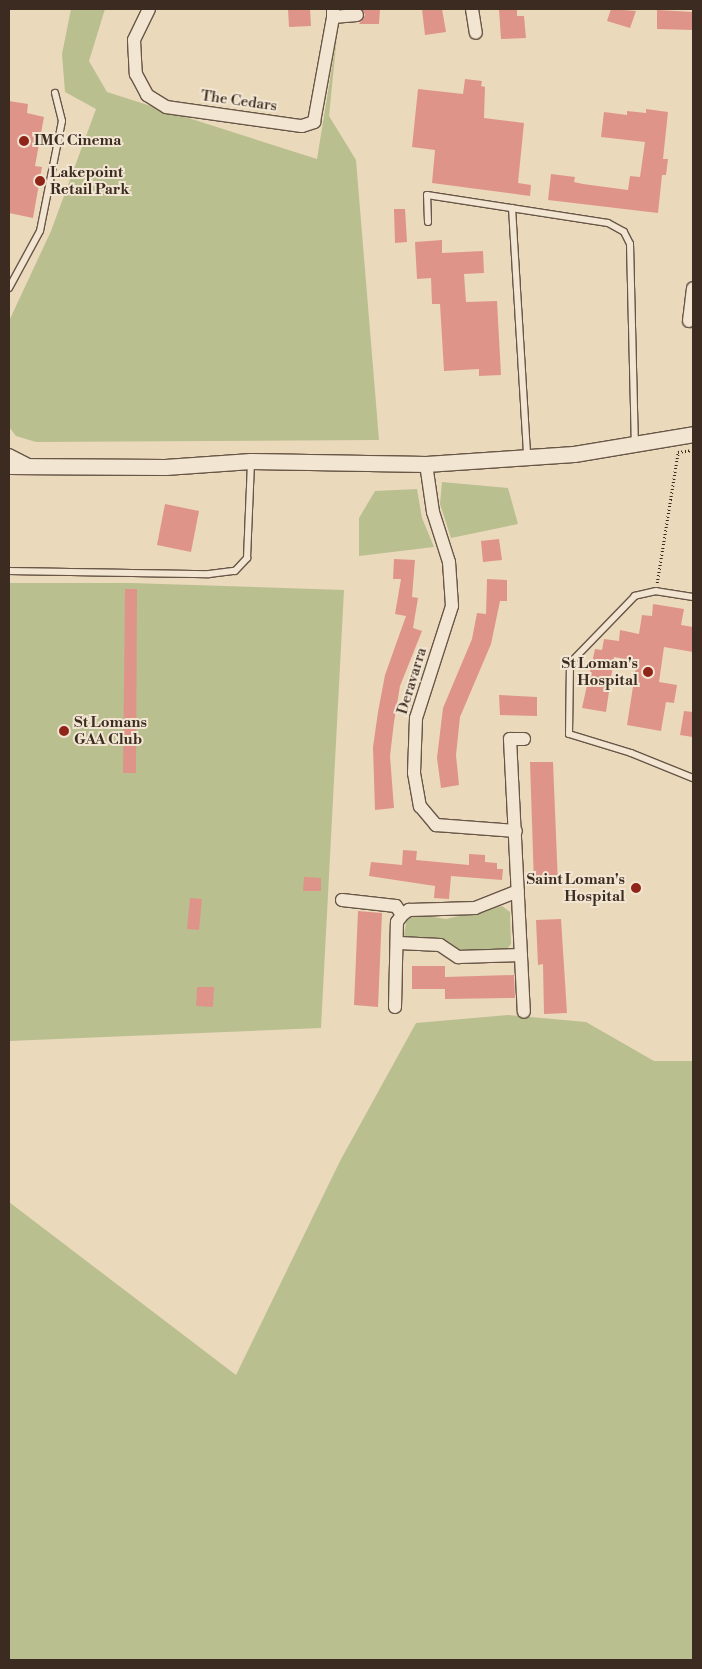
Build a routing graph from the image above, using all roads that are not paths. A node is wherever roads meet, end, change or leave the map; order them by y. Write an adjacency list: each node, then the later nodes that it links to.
1 (149, 9): 3 (street, The Cedars)
2 (472, 9): 5 (street)
3 (333, 13): 4 (street)
4 (357, 15)
5 (476, 33)
6 (55, 93): 9 (lane)
7 (512, 208): 8 (lane); 13 (lane); 14 (lane)
8 (428, 222)
9 (9, 288)
10 (693, 288): 11 (street)
11 (688, 321)
12 (693, 434): 13 (street)
13 (635, 444): 14 (street)
14 (527, 457): 17 (street)
15 (251, 461): 16 (street); 17 (street); 18 (lane)
16 (10, 463)
17 (426, 464): 22 (street, Deravarra)
18 (9, 571)
19 (693, 597): 21 (lane)
20 (524, 739): 22 (street)
21 (693, 778)
22 (516, 831): 23 (street)
23 (518, 891): 25 (street); 27 (street)
24 (342, 900): 25 (street)
25 (402, 915): 26 (street)
26 (398, 943): 27 (street); 28 (street)
27 (521, 955): 29 (street)
28 (395, 1007)
29 (524, 1012)

